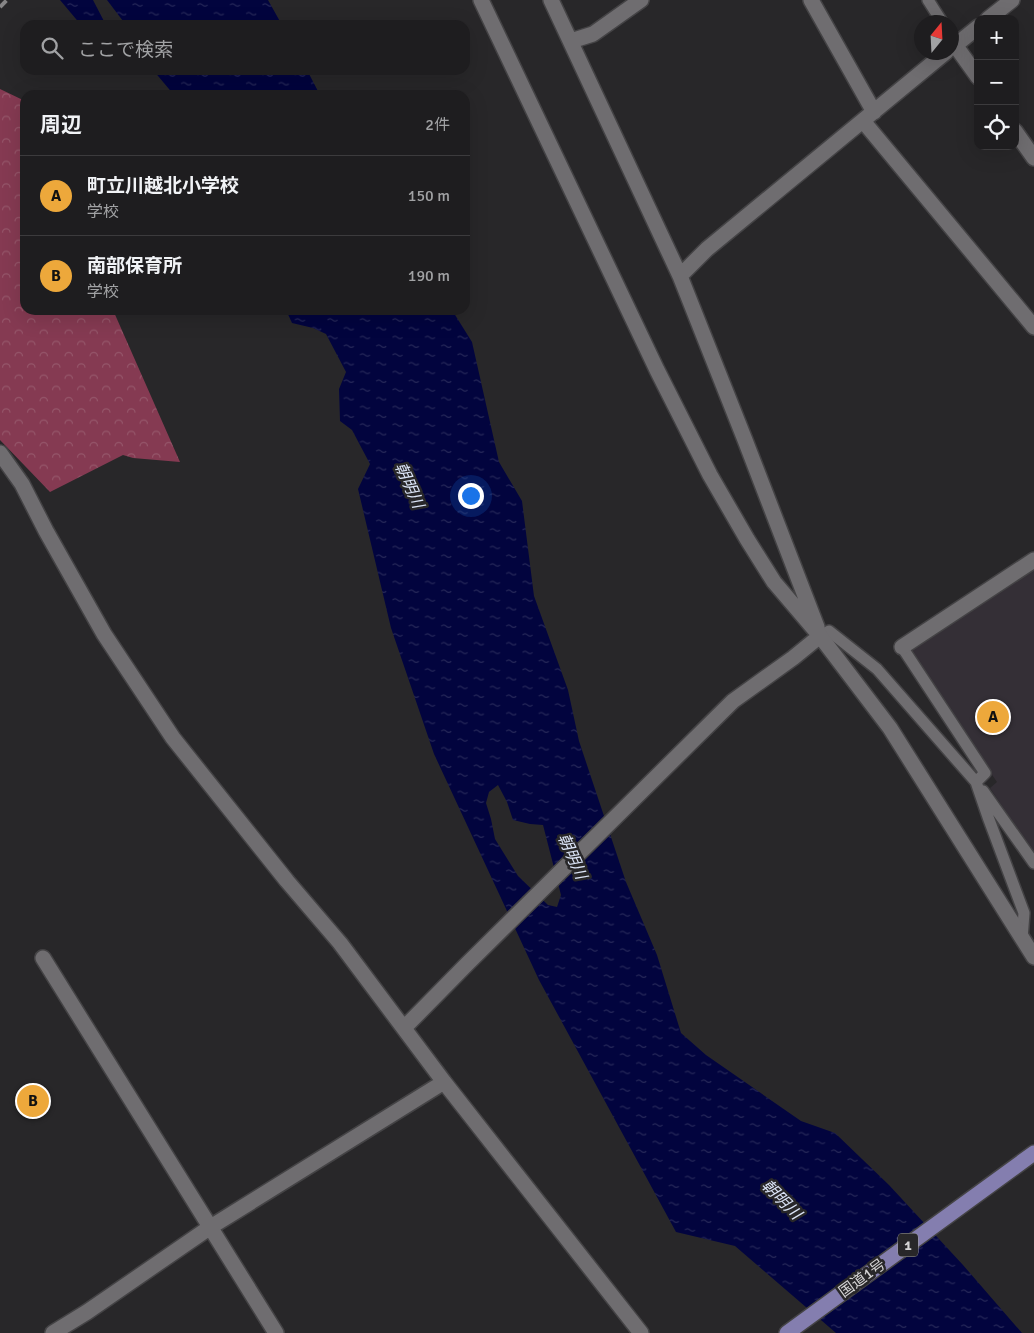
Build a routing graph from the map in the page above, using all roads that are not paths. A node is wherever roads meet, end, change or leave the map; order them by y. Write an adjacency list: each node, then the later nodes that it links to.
1 (481, 0): 22 (street)
2 (552, 0): 11 (street)
3 (641, 0): 11 (street)
4 (811, 0): 15 (street)
5 (928, 0): 7 (lane)
6 (1012, 0): 8 (street)
7 (938, 15)
8 (993, 15)
9 (974, 30): 10 (street)
10 (959, 40)
11 (571, 42): 18 (street)
12 (959, 55): 14 (street)
13 (935, 60): 15 (street)
14 (974, 72)
15 (869, 116): 18 (street); 19 (street)
16 (1019, 137): 17 (street)
17 (1034, 158)
18 (680, 276): 22 (street)
19 (1034, 327)
20 (0, 453): 29 (street)
21 (1034, 560): 23 (street)
22 (820, 636): 24 (lane); 26 (street); 29 (street)
23 (902, 648): 24 (lane)
24 (976, 782): 25 (lane); 26 (lane)
25 (1034, 863)
26 (1022, 939): 27 (street)
27 (1034, 957)
28 (44, 958): 32 (street)
29 (404, 1028): 30 (street)
30 (444, 1082): 32 (street); 35 (street)
31 (1032, 1155): 36 (highway, 国道1号 / 1)
32 (209, 1228): 33 (street); 34 (street)
33 (53, 1333)
34 (276, 1333)
35 (641, 1333)
36 (787, 1333)

